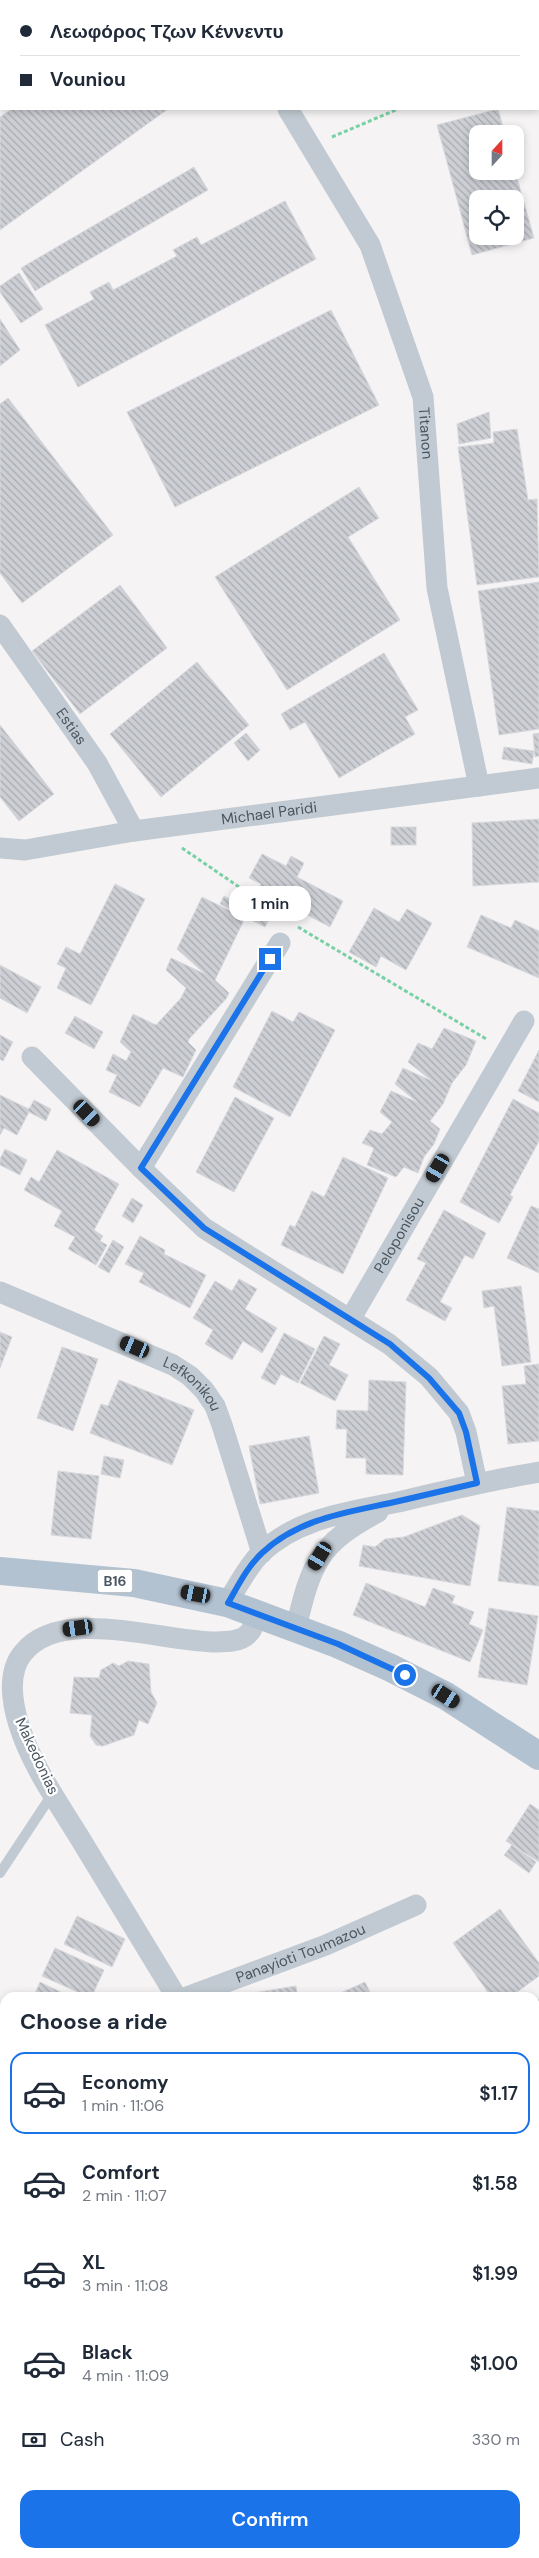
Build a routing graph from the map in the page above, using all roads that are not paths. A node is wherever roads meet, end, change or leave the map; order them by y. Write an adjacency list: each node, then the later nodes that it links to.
1 (289, 110): 4 (street, Titanon)
2 (0, 626): 5 (street, Estias)
3 (539, 778): 4 (street, Michael Paridi)
4 (479, 786): 5 (street, Michael Paridi)
5 (143, 830): 6 (street, Michael Paridi)
6 (0, 848)
7 (280, 943): 10 (street)
8 (524, 1021): 12 (street, Peloponisou)
9 (32, 1057): 10 (street)
10 (141, 1168): 12 (street)
11 (0, 1292): 16 (street, Lefkonikou)
12 (350, 1318): 14 (street)
13 (539, 1472): 14 (street)
14 (477, 1483): 15 (street)
15 (398, 1502): 16 (street); 20 (street)
16 (262, 1553): 18 (street)
17 (0, 1571): 18 (main road, B16)
18 (228, 1603): 19 (main road, B16)
19 (255, 1613): 20 (main road, B16); 22 (street, Makedonias)
20 (296, 1628): 21 (main road, B16)
21 (539, 1756)
22 (53, 1793): 23 (lane); 25 (street, Makedonias)
23 (0, 1873)
24 (416, 1905): 26 (street, Panayioti Toumazou)
25 (173, 1992)
26 (200, 1992)

